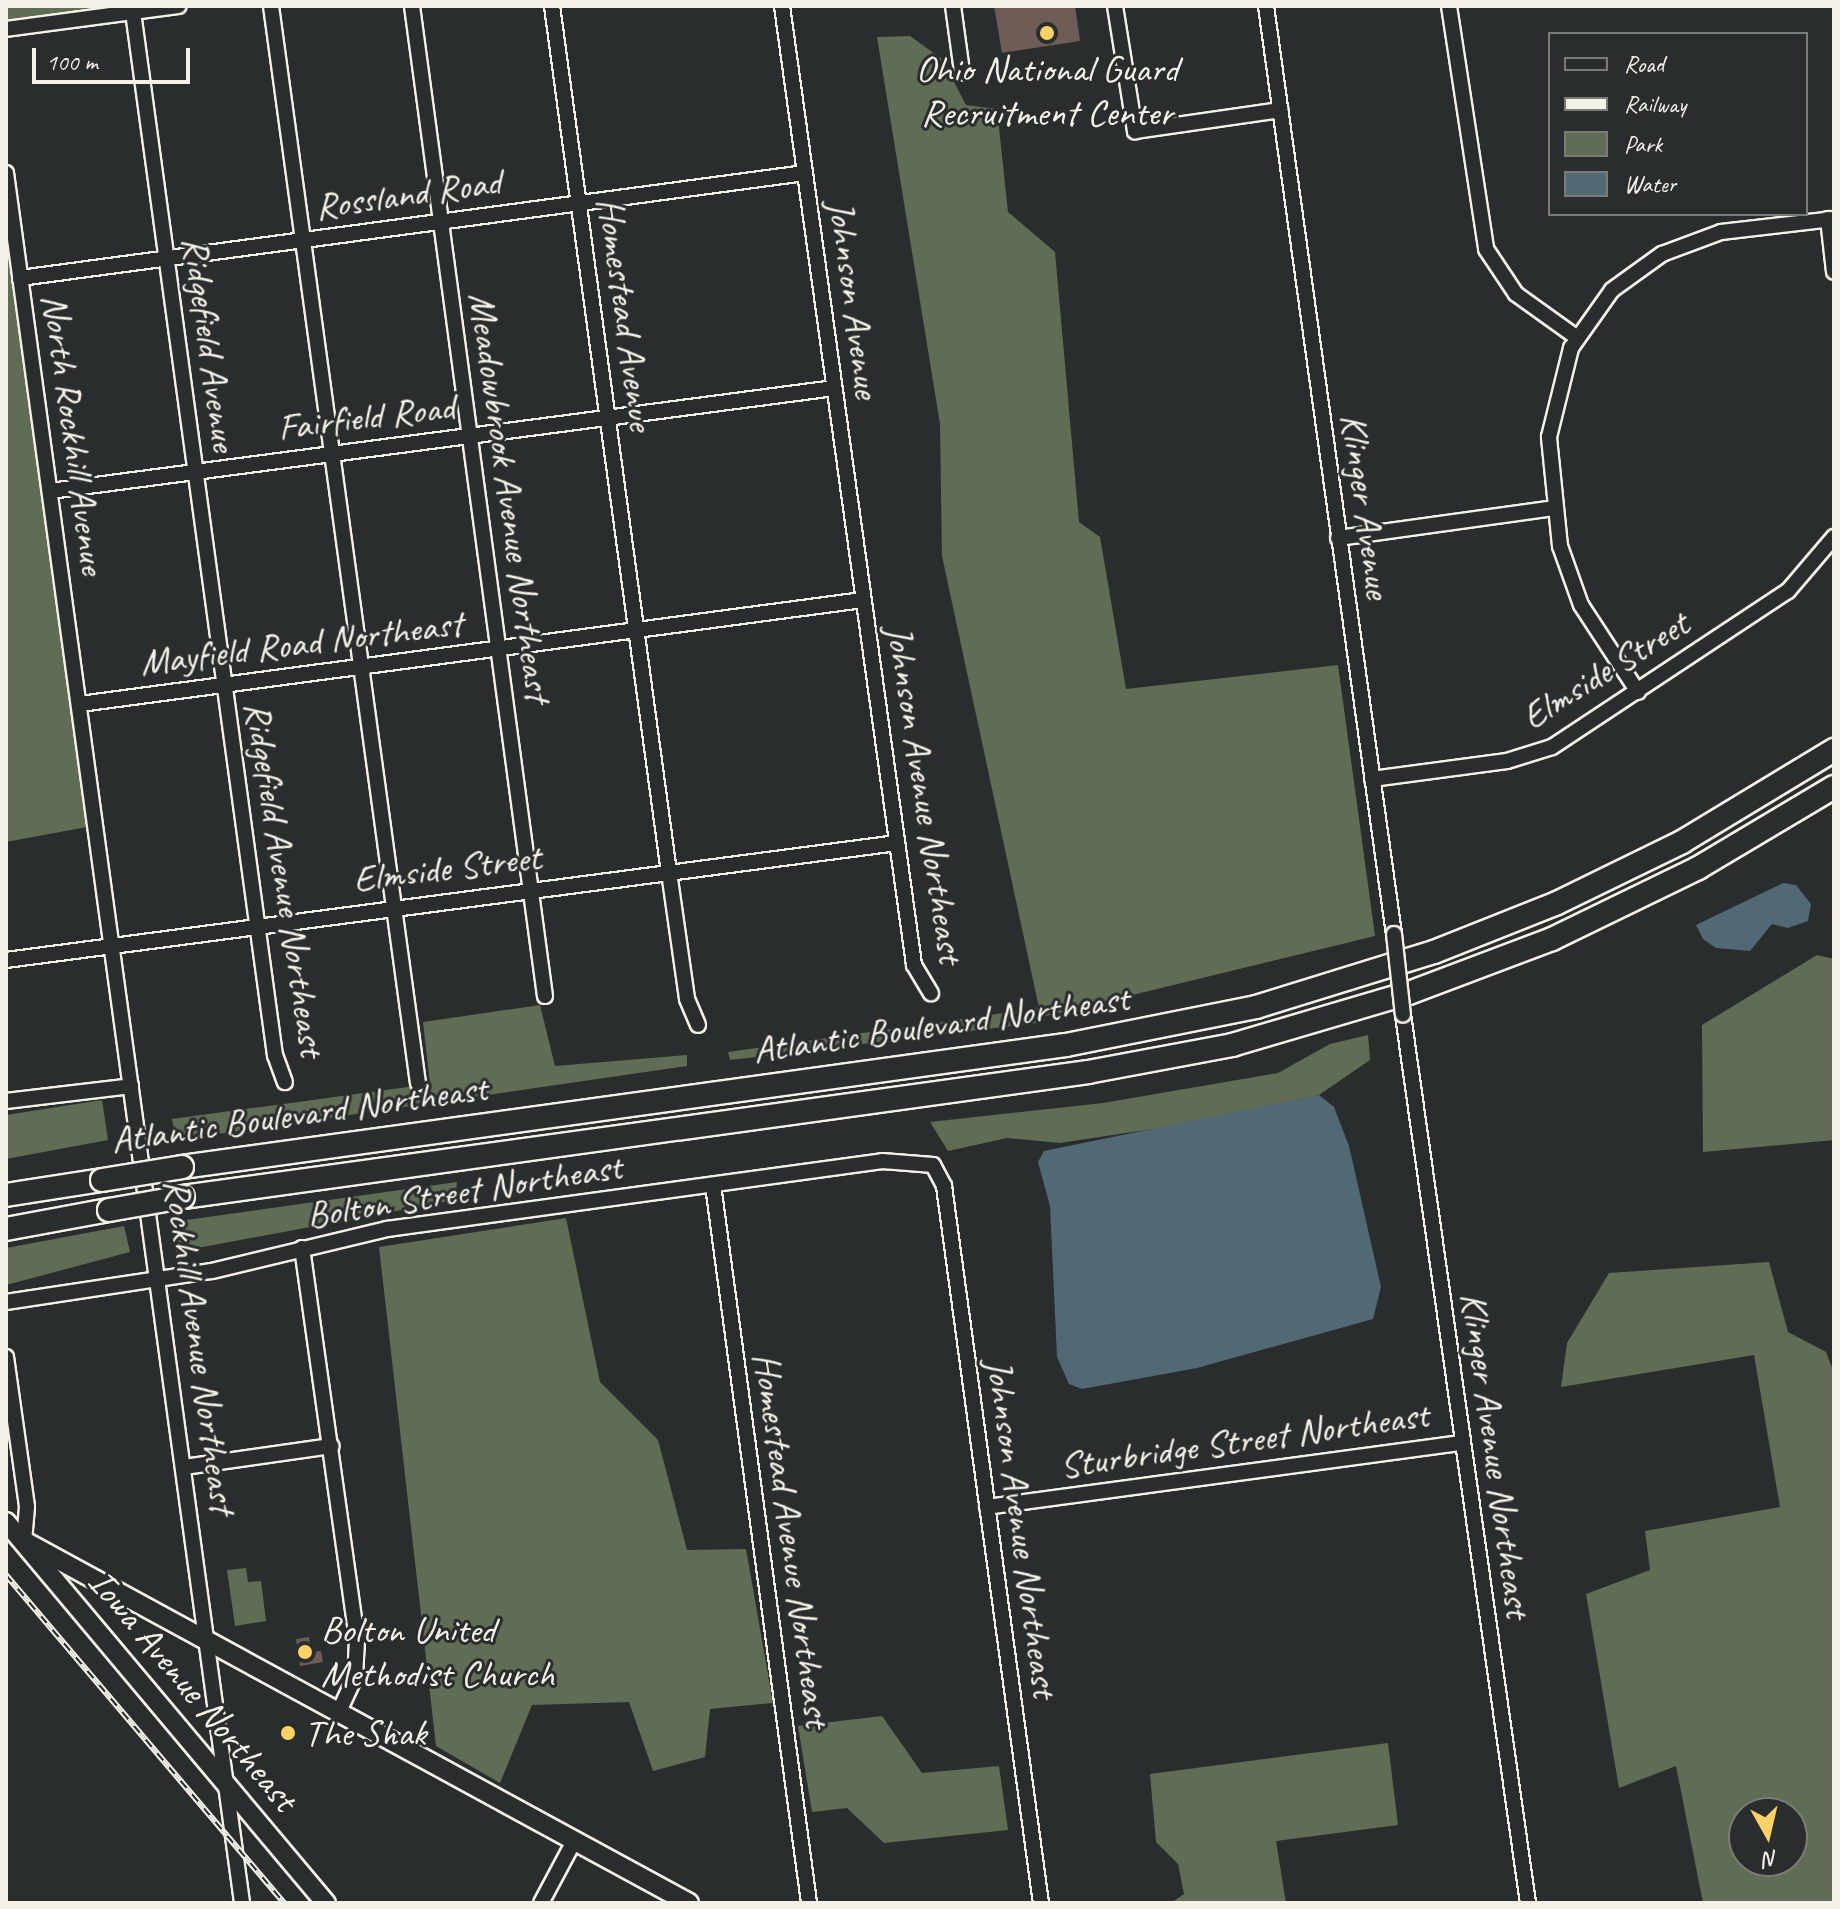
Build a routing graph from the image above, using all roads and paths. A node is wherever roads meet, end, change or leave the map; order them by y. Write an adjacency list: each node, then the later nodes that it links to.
1 (178, 6): 10 (street)
2 (271, 6): 19 (street)
3 (412, 6): 18 (street, Meadowbrook Avenue Northeast)
4 (552, 6): 16 (street, Homestead Avenue)
5 (782, 6): 15 (street, Johnson Avenue)
6 (953, 6): 12 (street)
7 (1115, 6): 13 (street)
8 (1266, 6): 13 (street, Klinger Avenue)
9 (1449, 6): 23 (street)
10 (133, 12): 11 (street); 20 (street, Ridgefield Avenue)
11 (6, 29)
12 (962, 72)
13 (1280, 110): 32 (street, Klinger Avenue)
14 (6, 173): 22 (street, North Rockhill Avenue)
15 (805, 173): 16 (street, Rossland Road); 24 (street, Johnson Avenue)
16 (579, 203): 18 (street, Rossland Road); 25 (street, Homestead Avenue)
17 (1831, 219): 21 (street); 23 (street)
18 (441, 222): 19 (street, Rossland Road); 26 (street, Meadowbrook Avenue Northeast)
19 (303, 241): 20 (street, Rossland Road); 27 (street)
20 (166, 259): 22 (street, Rossland Road); 28 (street, Ridgefield Avenue)
21 (1834, 272)
22 (20, 278): 29 (street, North Rockhill Avenue)
23 (1576, 337): 30 (street)
24 (834, 388): 25 (street, Fairfield Road); 33 (street, Johnson Avenue)
25 (608, 418): 26 (street, Fairfield Road); 34 (street, Homestead Avenue)
26 (470, 436): 27 (street, Fairfield Road); 35 (street, Meadowbrook Avenue Northeast)
27 (332, 454): 28 (street, Fairfield Road); 36 (street)
28 (194, 471): 29 (street, Fairfield Road); 37 (street, Ridgefield Avenue)
29 (50, 491): 39 (street, North Rockhill Avenue)
30 (1554, 508): 32 (street); 38 (street)
31 (1834, 537): 38 (street, Elmside Street)
32 (1338, 538): 41 (street, Klinger Avenue)
33 (863, 600): 34 (street, Mayfield Road Northeast); 43 (street, Johnson Avenue Northeast)
34 (638, 631): 35 (street, Mayfield Road Northeast); 44 (street)
35 (498, 650): 36 (street, Mayfield Road Northeast); 45 (street, Meadowbrook Avenue Northeast)
36 (362, 667): 37 (street, Mayfield Road Northeast); 46 (street)
37 (223, 685): 39 (street, Mayfield Road Northeast); 47 (street, Ridgefield Avenue Northeast)
38 (1638, 692): 41 (street, Elmside Street)
39 (80, 704): 48 (street, Rockhill Avenue Northeast)
40 (1834, 750): 60 (highway, Atlantic Boulevard Northeast, bridge)
41 (1372, 779): 52 (street, Klinger Avenue, bridge)
42 (1834, 787): 61 (highway, Atlantic Boulevard Northeast, bridge)
43 (897, 843): 44 (street, Elmside Street); 50 (street, Johnson Avenue Northeast)
44 (669, 872): 45 (street, Elmside Street); 53 (street)
45 (532, 890): 46 (street, Elmside Street); 51 (street, Meadowbrook Avenue Northeast)
46 (394, 908): 47 (street, Elmside Street); 55 (street)
47 (257, 925): 48 (street, Elmside Street); 54 (street, Ridgefield Avenue Northeast)
48 (112, 945): 49 (street, Elmside Street); 56 (street, Rockhill Avenue Northeast)
49 (6, 960)
50 (931, 993)
51 (545, 996)
52 (1403, 1015): 66 (street, Klinger Avenue Northeast)
53 (698, 1025)
54 (285, 1082)
55 (418, 1083)
56 (131, 1086): 57 (street); 63 (street, Rockhill Avenue Northeast)
57 (6, 1101)
58 (933, 1165): 59 (street, Bolton Street Northeast); 69 (street, Johnson Avenue Northeast)
59 (713, 1185): 62 (street, Bolton Street Northeast); 80 (street, Homestead Avenue Northeast)
60 (6, 1195)
61 (6, 1229)
62 (302, 1248): 63 (street, Bolton Street Northeast); 67 (street)
63 (158, 1280): 64 (street, Bolton Street Northeast); 68 (street, Rockhill Avenue Northeast)
64 (6, 1302)
65 (6, 1357): 71 (street)
66 (1462, 1443): 69 (street, Sturbridge Street Northeast); 82 (street, Klinger Avenue Northeast)
67 (332, 1446): 68 (street); 73 (street)
68 (184, 1467): 72 (street, Rockhill Avenue Northeast)
69 (987, 1507): 81 (street, Johnson Avenue Northeast)
70 (6, 1522): 71 (main road, Iowa Avenue Northeast)
71 (15, 1537): 72 (main road); 74 (main road, Iowa Avenue Northeast)
72 (208, 1640): 73 (main road); 74 (street, Rockhill Avenue Northeast)
73 (339, 1712): 75 (main road)
74 (228, 1784): 76 (street, Rockhill Avenue Northeast); 77 (main road, Iowa Avenue Northeast)
75 (573, 1843): 78 (street); 79 (main road)
76 (242, 1903)
77 (326, 1903)
78 (541, 1903)
79 (689, 1903)
80 (809, 1903)
81 (1041, 1903)
82 (1528, 1903)

